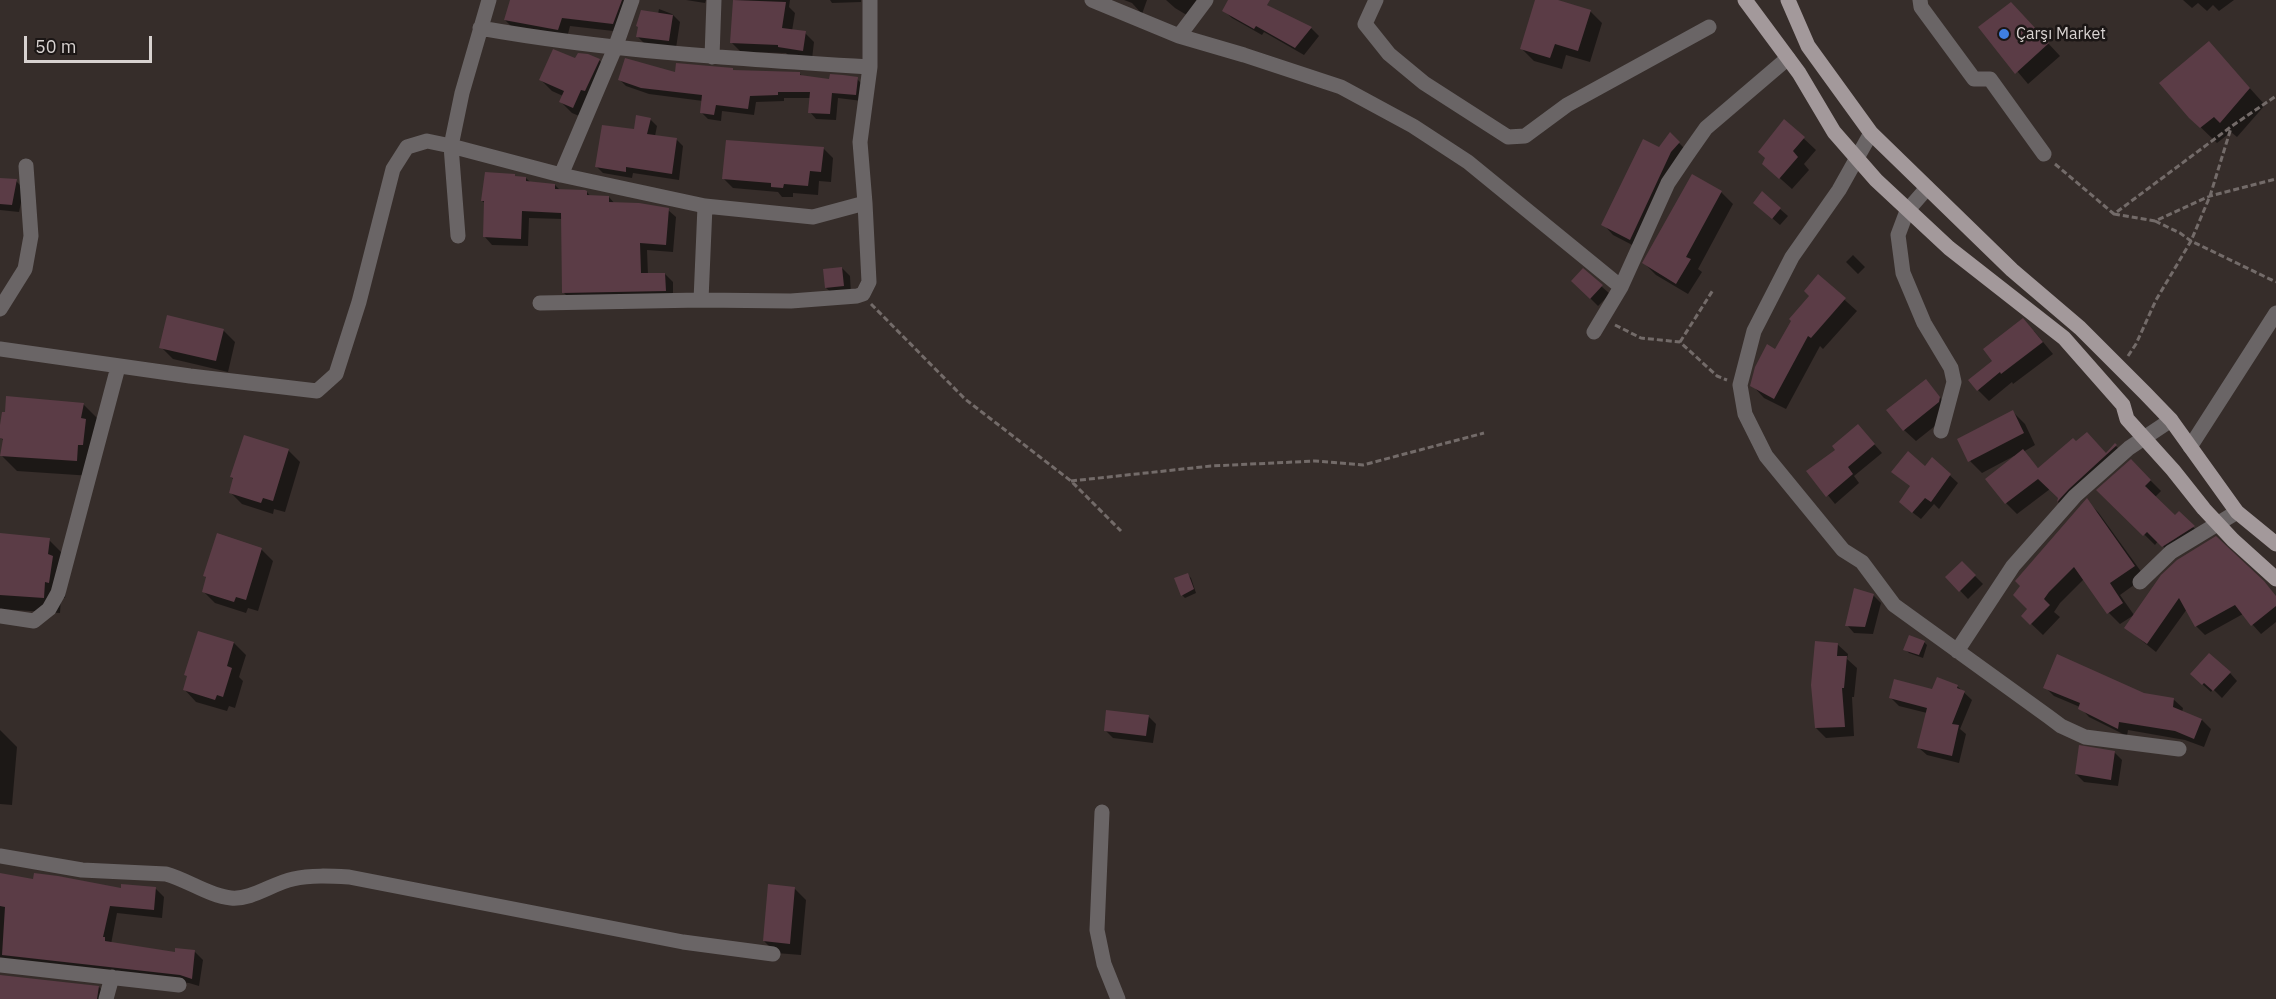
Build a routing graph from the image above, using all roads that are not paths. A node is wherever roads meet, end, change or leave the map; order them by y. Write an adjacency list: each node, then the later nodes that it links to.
1 (489, 0): 12 (street)
2 (632, 0): 14 (street)
3 (714, 0): 15 (street)
4 (870, 0): 17 (street)
5 (1092, 0): 13 (street)
6 (1206, 0): 13 (street)
7 (1376, 0): 11 (street)
8 (1788, 0): 18 (main road)
9 (1920, 0): 20 (street)
10 (1751, 2): 16 (main road)
11 (1709, 27)
12 (480, 28): 14 (street); 19 (street)
13 (1179, 36): 29 (street)
14 (615, 48): 15 (street); 23 (street)
15 (712, 57): 17 (street)
16 (1788, 58): 21 (main road); 29 (street)
17 (870, 67): 25 (street)
18 (1871, 133): 21 (street); 24 (main road)
19 (451, 146): 23 (street); 28 (street); 36 (street)
20 (2044, 154)
21 (1857, 159): 27 (main road); 47 (street)
22 (26, 166): 32 (street)
23 (561, 175): 26 (street)
24 (1927, 188): 27 (street); 37 (main road)
25 (865, 203): 26 (street); 30 (street)
26 (705, 206): 30 (street)
27 (1907, 211): 38 (street); 39 (main road)
28 (458, 236)
29 (1621, 287): 34 (street)
30 (701, 300): 31 (street)
31 (540, 303)
32 (0, 309)
33 (2276, 313): 40 (street)
34 (1598, 326)
35 (0, 349): 36 (street)
36 (118, 367): 46 (street)
37 (2171, 420): 39 (street); 40 (main road)
38 (1941, 431)
39 (2144, 438): 42 (main road); 47 (street)
40 (2190, 447): 41 (main road)
41 (2237, 512): 42 (street); 43 (main road)
42 (2218, 524): 44 (main road); 45 (street)
43 (2274, 539)
44 (2276, 579)
45 (2140, 582)
46 (0, 616)
47 (1957, 651): 48 (street)
48 (2179, 749)
49 (1102, 812): 56 (street)
50 (0, 856): 51 (street)
51 (773, 954)
52 (0, 965): 53 (street)
53 (112, 977): 54 (street); 55 (street)
54 (179, 985)
55 (106, 999)
56 (1118, 999)

